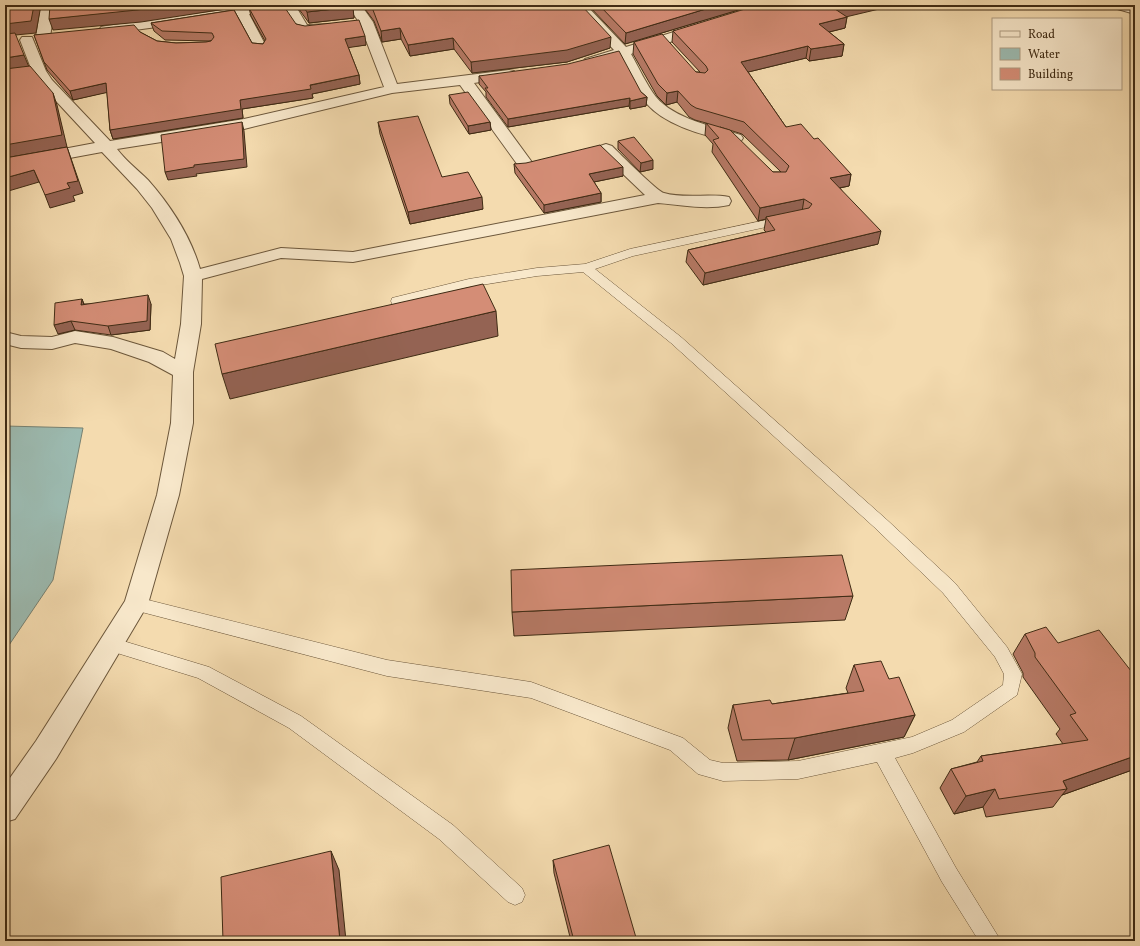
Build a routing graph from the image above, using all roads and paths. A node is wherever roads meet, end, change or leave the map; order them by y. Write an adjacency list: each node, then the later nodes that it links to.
1 (288, 5): 7 (street); 9 (street)
2 (354, 5): 20 (street)
3 (579, 5): 16 (street)
4 (1119, 5): 6 (street)
5 (51, 9): 13 (street)
6 (1135, 10)
7 (241, 12): 10 (street); 15 (street)
8 (712, 25): 16 (street)
9 (338, 26)
10 (142, 27): 11 (street); 14 (street)
11 (96, 31)
12 (58, 35): 13 (street)
13 (28, 39): 21 (street)
14 (151, 39)
15 (260, 48)
16 (623, 52): 17 (street); 22 (street)
17 (575, 65)
18 (521, 73): 19 (street)
19 (464, 80): 20 (street); 25 (street)
20 (392, 89): 21 (street)
21 (108, 147): 24 (street); 30 (street)
22 (745, 147)
23 (606, 149): 26 (street)
24 (5, 166)
25 (526, 166)
26 (658, 198): 27 (street); 30 (street)
27 (723, 201)
28 (795, 218): 29 (lane)
29 (586, 268): 31 (lane); 36 (lane)
30 (193, 276): 33 (street)
31 (397, 301)
32 (5, 338): 33 (street)
33 (183, 372): 34 (street)
34 (136, 604): 35 (street); 36 (lane)
35 (110, 644): 37 (street); 38 (lane)
36 (882, 752): 39 (lane)
37 (5, 809)
38 (515, 895)
39 (991, 941)

